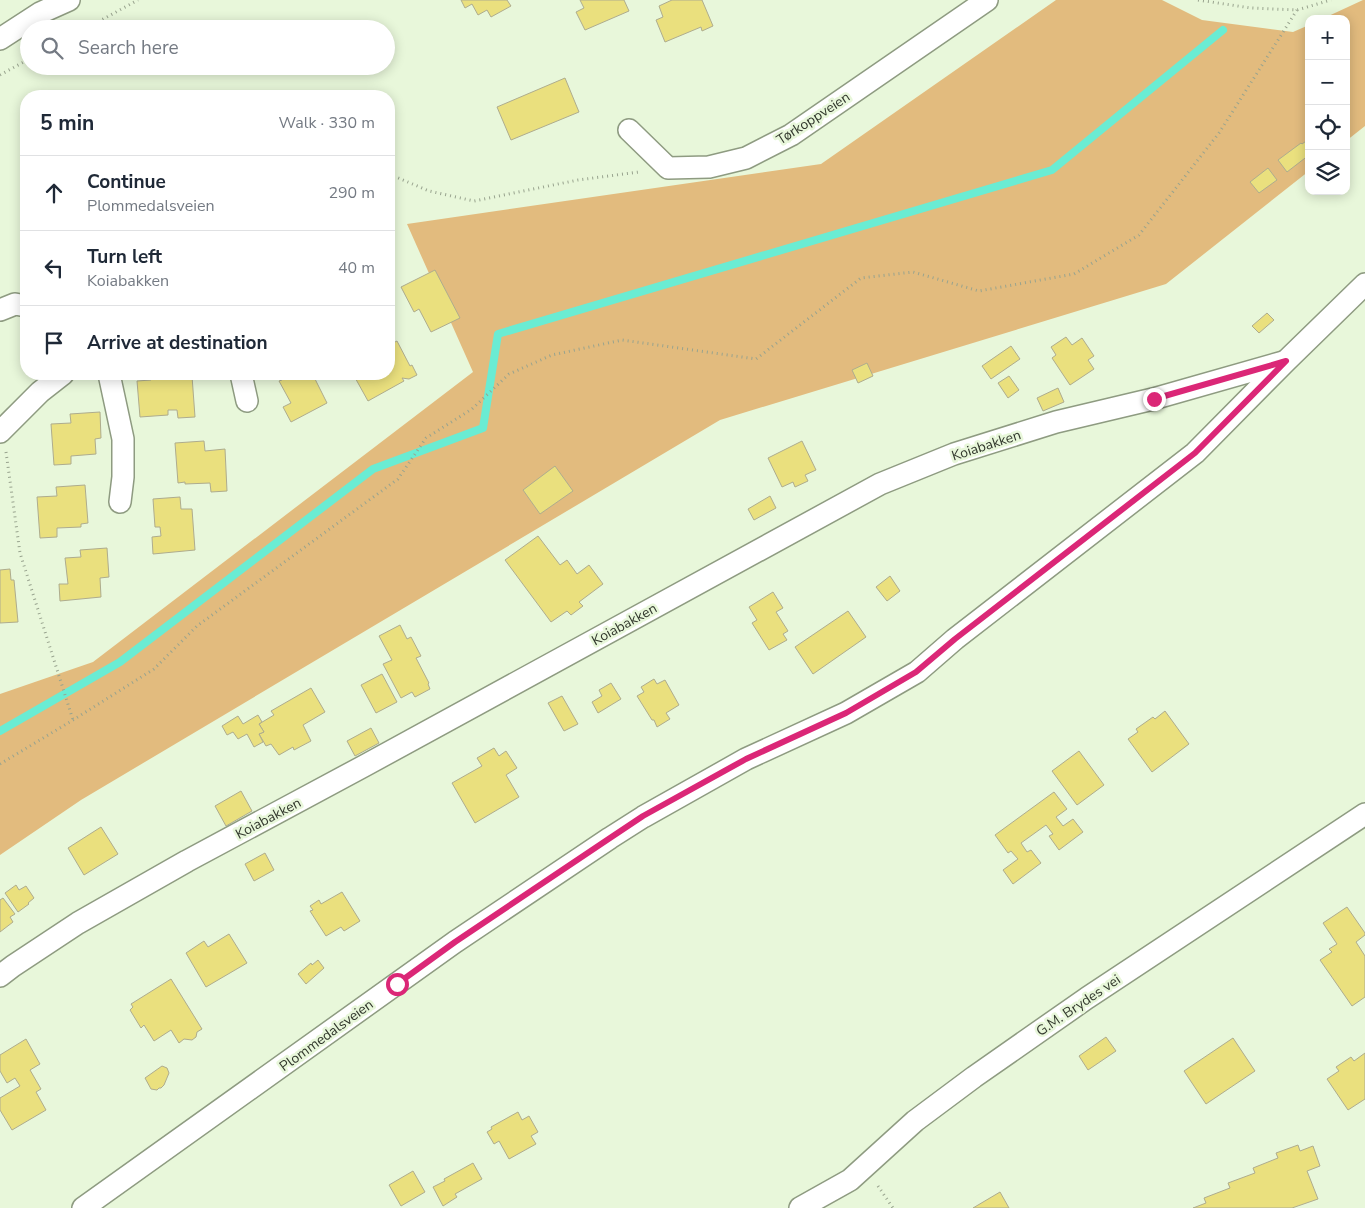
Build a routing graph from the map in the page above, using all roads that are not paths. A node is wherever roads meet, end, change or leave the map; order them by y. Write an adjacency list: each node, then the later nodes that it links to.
1 (69, 0): 3 (street)
2 (987, 0): 6 (street, Tørkoppveien)
3 (28, 20)
4 (20, 26): 5 (street)
5 (0, 39)
6 (629, 130)
7 (1365, 284): 10 (street, Plommedalsveien)
8 (20, 305): 9 (street)
9 (0, 310)
10 (1286, 361): 18 (street, Koiabakken); 19 (street, Plommedalsveien)
11 (55, 380): 15 (street)
12 (110, 380): 16 (street)
13 (242, 380): 14 (street)
14 (247, 401)
15 (1, 430)
16 (120, 502)
17 (1365, 814): 20 (street, G.M. Brydes vei)
18 (0, 976)
19 (83, 1208)
20 (800, 1208)

